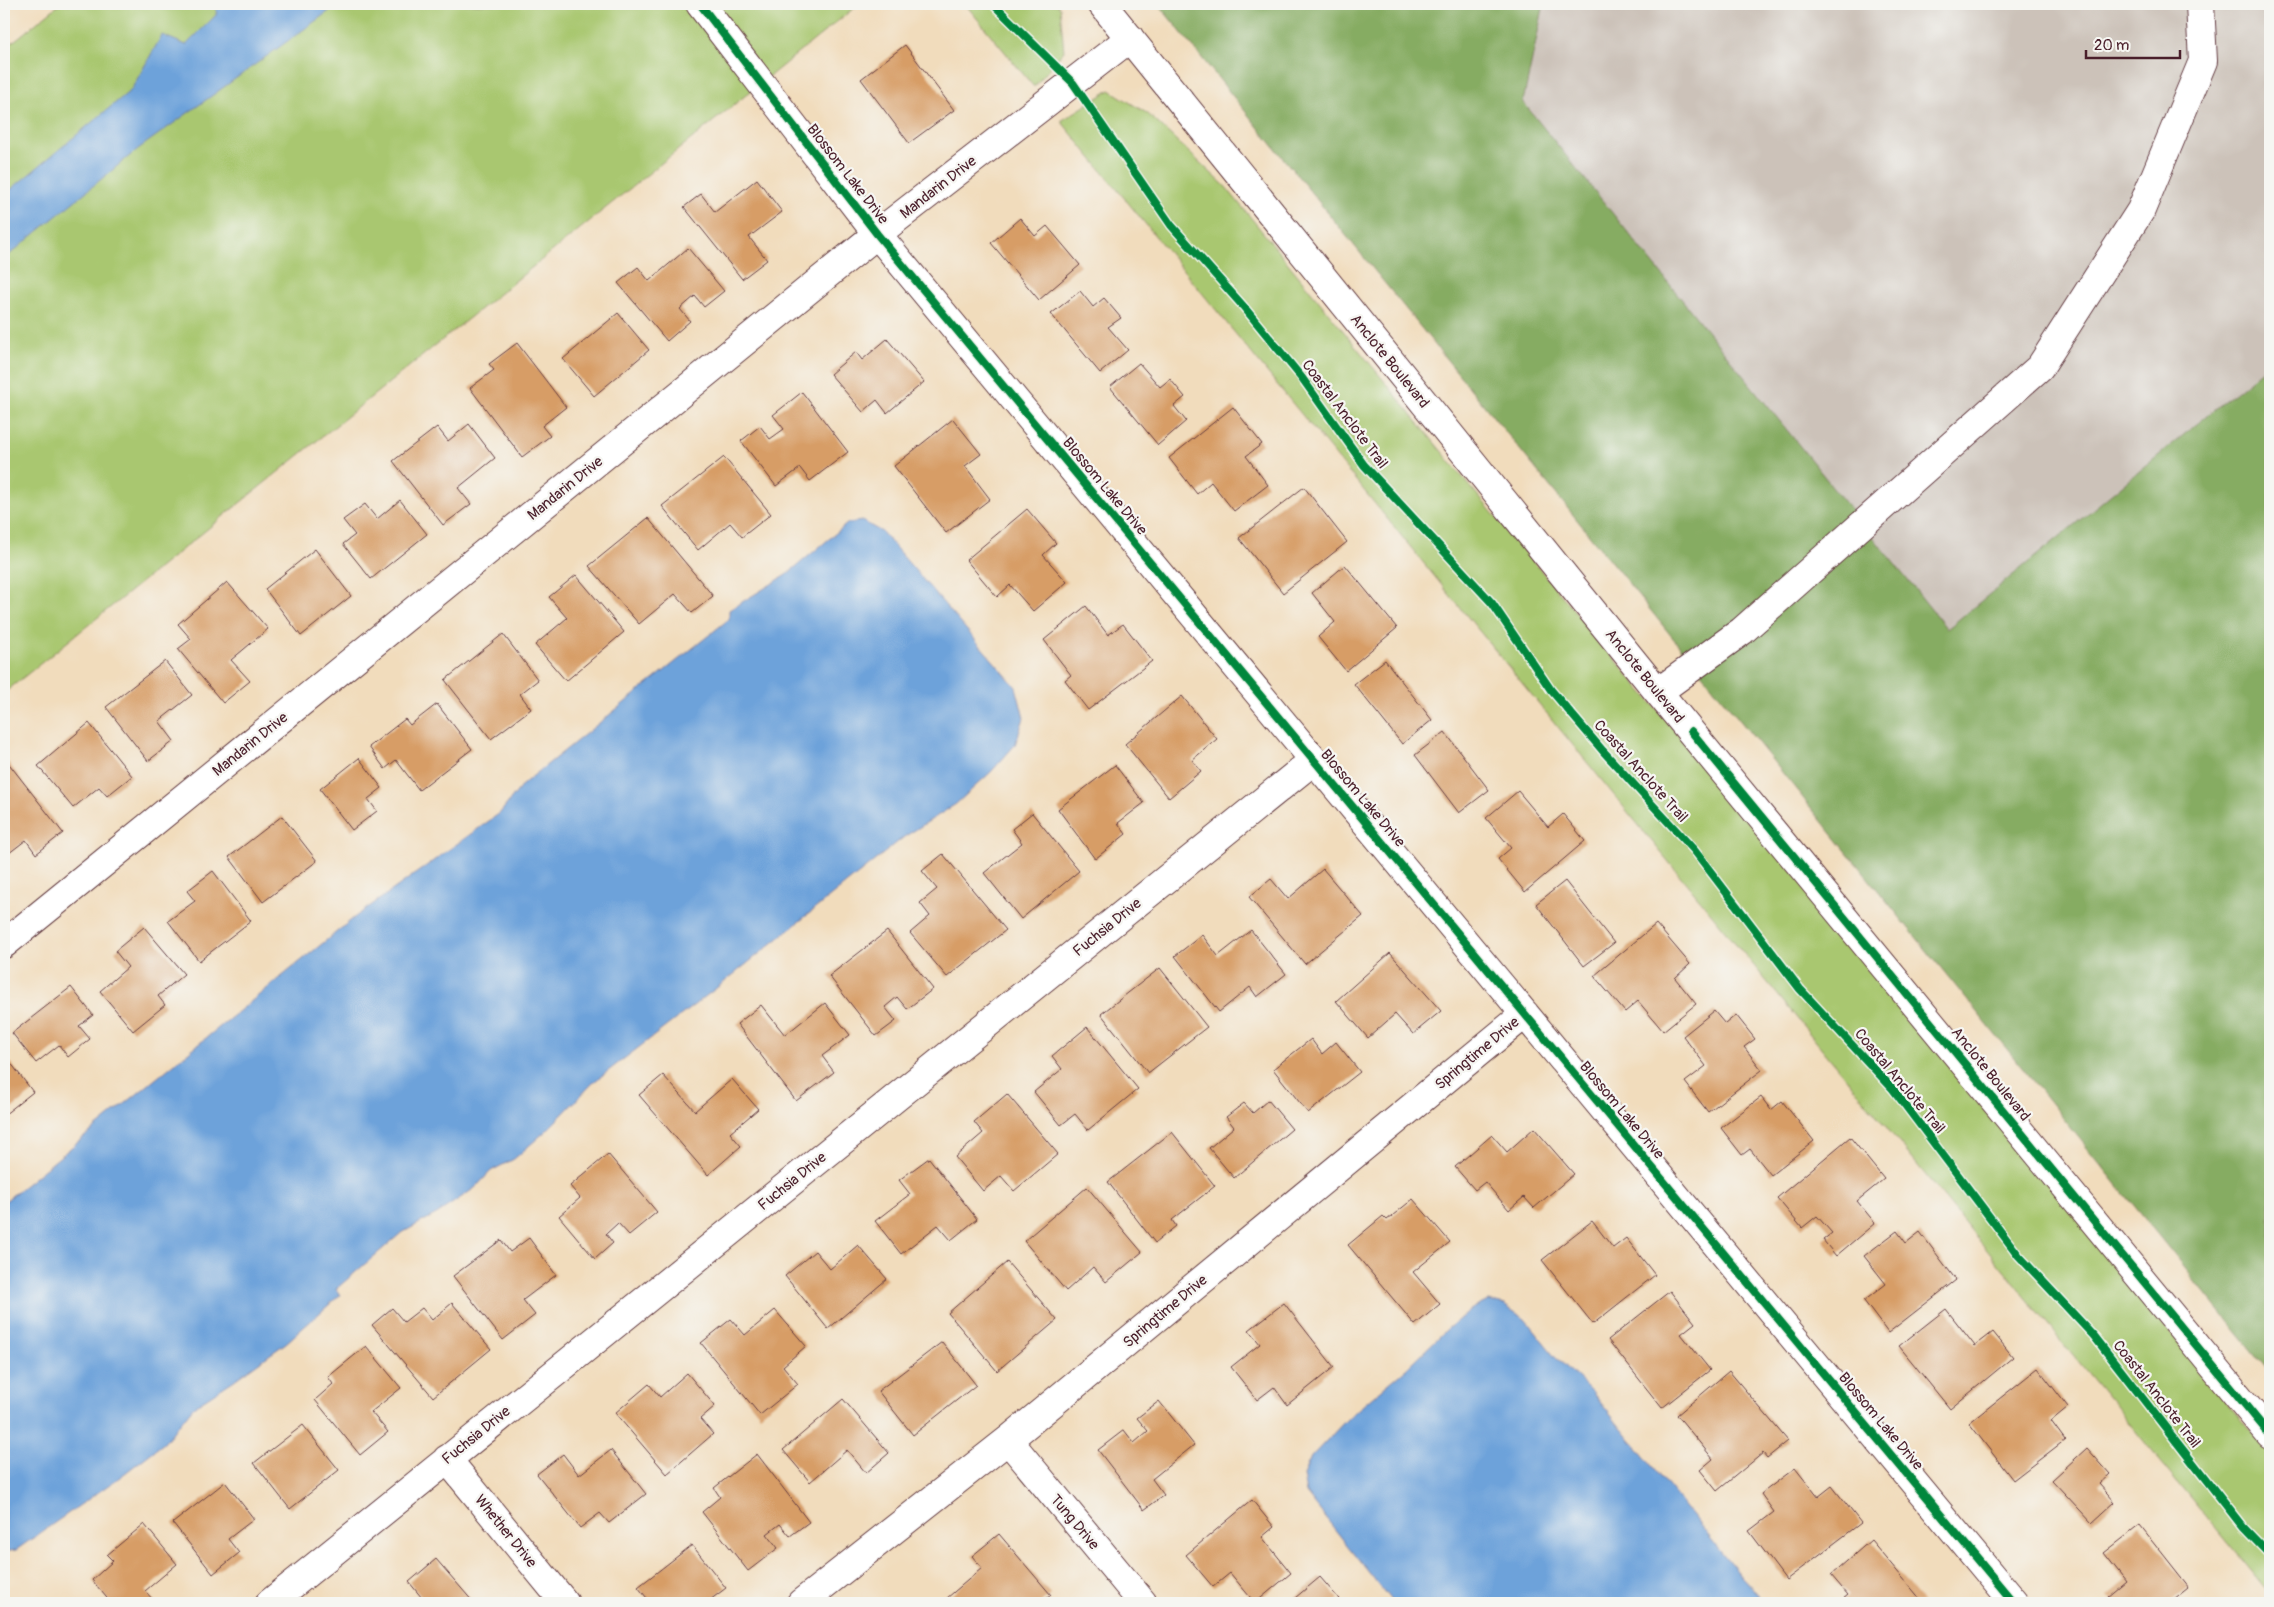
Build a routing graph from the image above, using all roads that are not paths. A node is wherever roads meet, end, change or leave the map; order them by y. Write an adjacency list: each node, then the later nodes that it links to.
1 (700, 4): 5 (street, Blossom Lake Drive)
2 (1102, 4): 4 (street, Anclote Boulevard)
3 (2200, 4): 6 (street)
4 (1130, 38): 5 (street, Mandarin Drive); 6 (street, Anclote Boulevard)
5 (877, 234): 7 (street, Blossom Lake Drive); 8 (street, Mandarin Drive)
6 (1658, 692): 10 (street, Anclote Boulevard)
7 (1314, 760): 9 (street, Blossom Lake Drive); 12 (street, Fuchsia Drive)
8 (4, 944)
9 (1525, 1014): 11 (street, Springtime Drive); 17 (street, Blossom Lake Drive)
10 (2270, 1435)
11 (1008, 1440): 15 (street, Springtime Drive); 16 (street, Tung Drive)
12 (447, 1458): 13 (street, Fuchsia Drive); 14 (street, Whether Drive)
13 (270, 1603)
14 (565, 1603)
15 (801, 1603)
16 (1143, 1603)
17 (2014, 1603)

